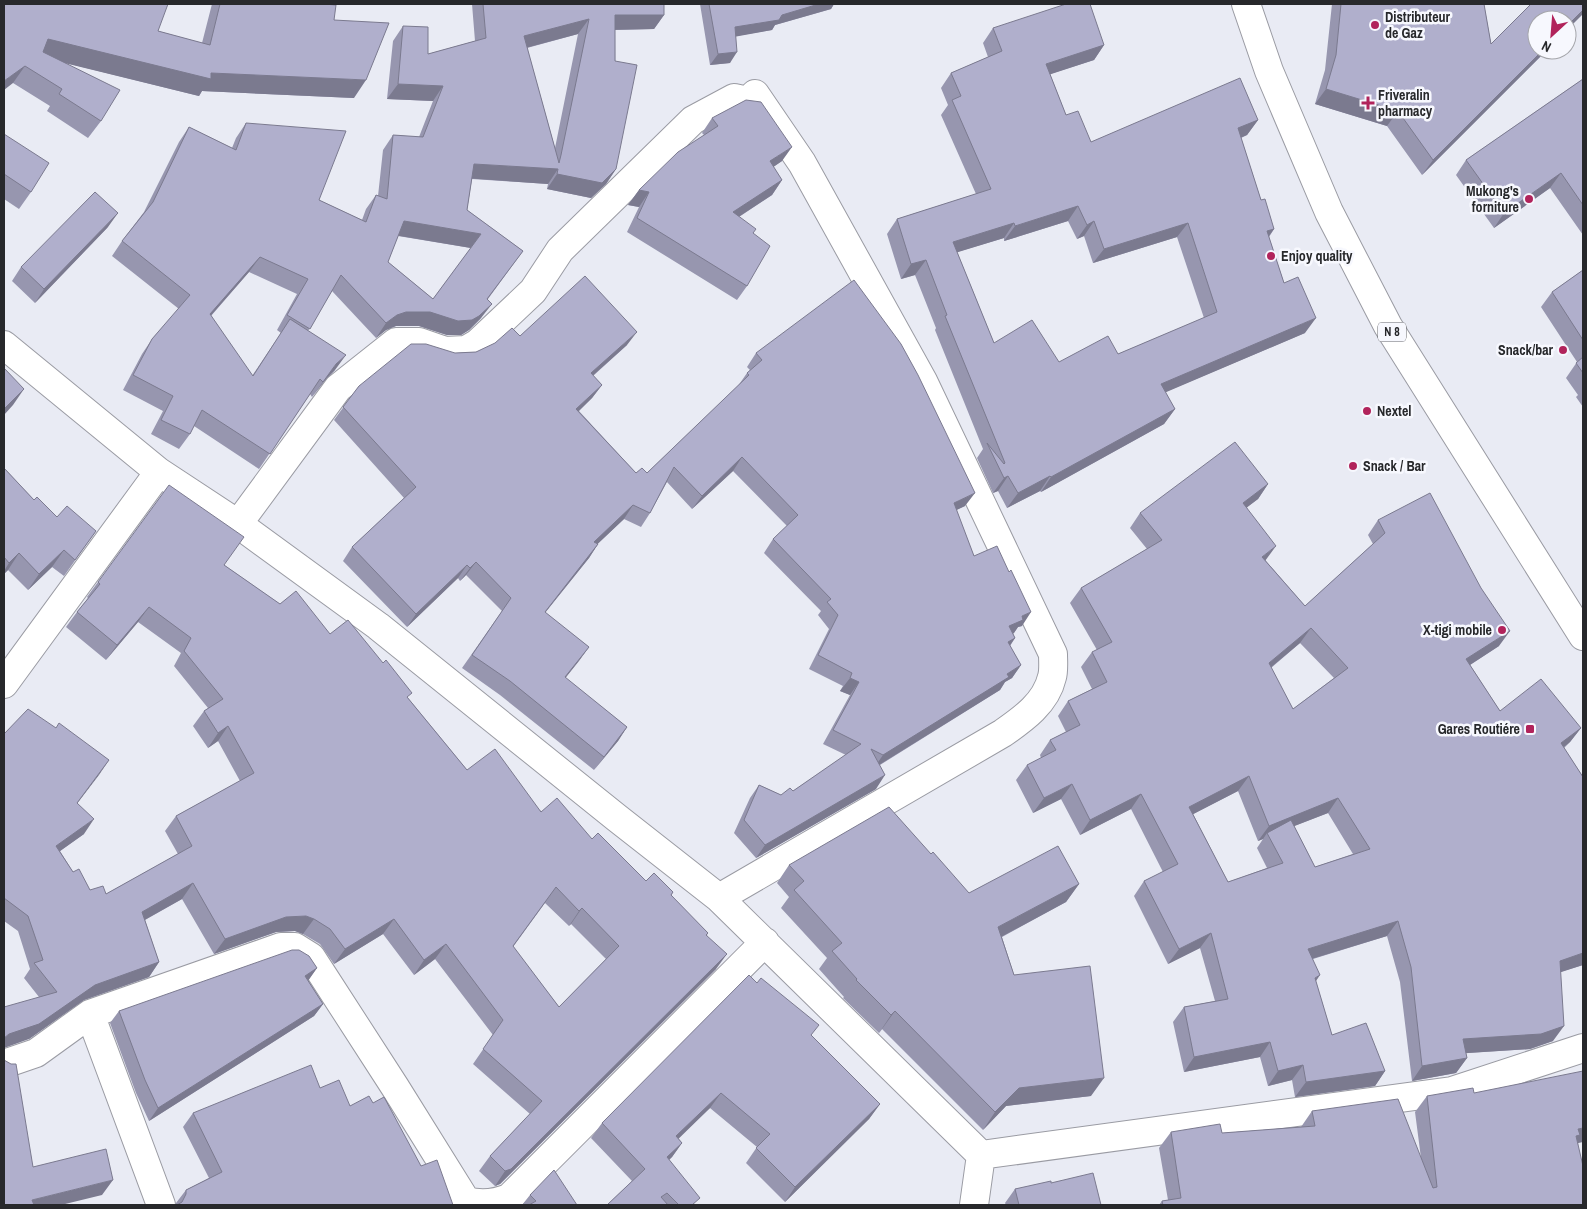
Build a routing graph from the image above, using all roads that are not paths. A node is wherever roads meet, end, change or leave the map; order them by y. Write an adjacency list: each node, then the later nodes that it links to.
1 (1246, 4): 5 (main road, N 8)
2 (4, 345): 3 (main road)
3 (159, 472): 4 (main road); 6 (main road)
4 (238, 524): 7 (main road); 7 (main road)
5 (1583, 636)
6 (4, 684)
7 (719, 898): 8 (main road)
8 (765, 942): 9 (main road); 12 (main road)
9 (90, 1014): 11 (main road); 13 (main road)
10 (1583, 1048): 12 (main road)
11 (4, 1064)
12 (981, 1155): 14 (main road)
13 (161, 1205)
14 (974, 1205)

